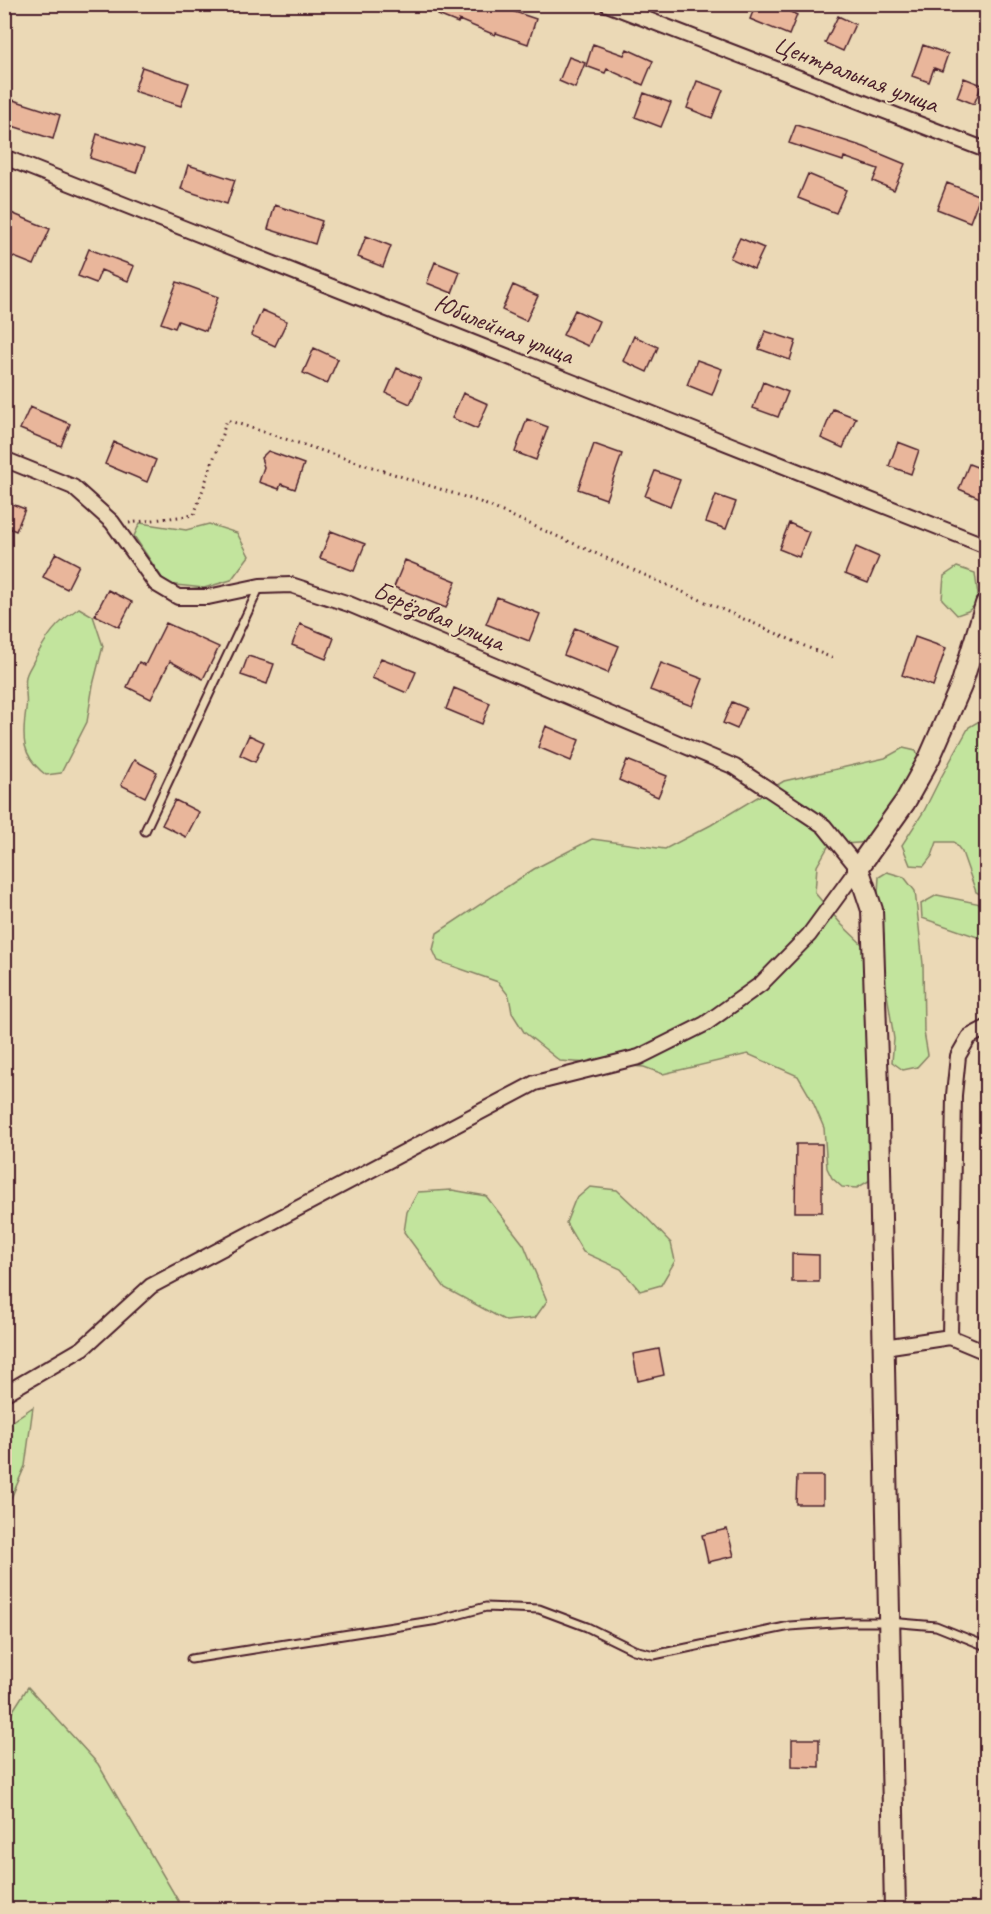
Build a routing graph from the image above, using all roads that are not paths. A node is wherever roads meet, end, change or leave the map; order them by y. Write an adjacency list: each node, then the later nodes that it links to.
1 (607, 4): 2 (street, Центральная улица)
2 (987, 150)
3 (4, 157): 5 (street, Юбилейная улица)
4 (4, 459): 6 (street, Берёзовая улица)
5 (987, 546)
6 (260, 586): 8 (lane); 9 (street, Берёзовая улица)
7 (987, 604): 9 (street)
8 (145, 831)
9 (858, 868): 12 (street); 14 (street)
10 (987, 1028): 11 (street)
11 (950, 1337): 12 (street); 13 (street)
12 (884, 1347): 15 (street)
13 (987, 1352)
14 (4, 1394)
15 (889, 1622): 16 (lane); 17 (lane); 18 (street)
16 (987, 1646)
17 (191, 1659)
18 (895, 1910)

